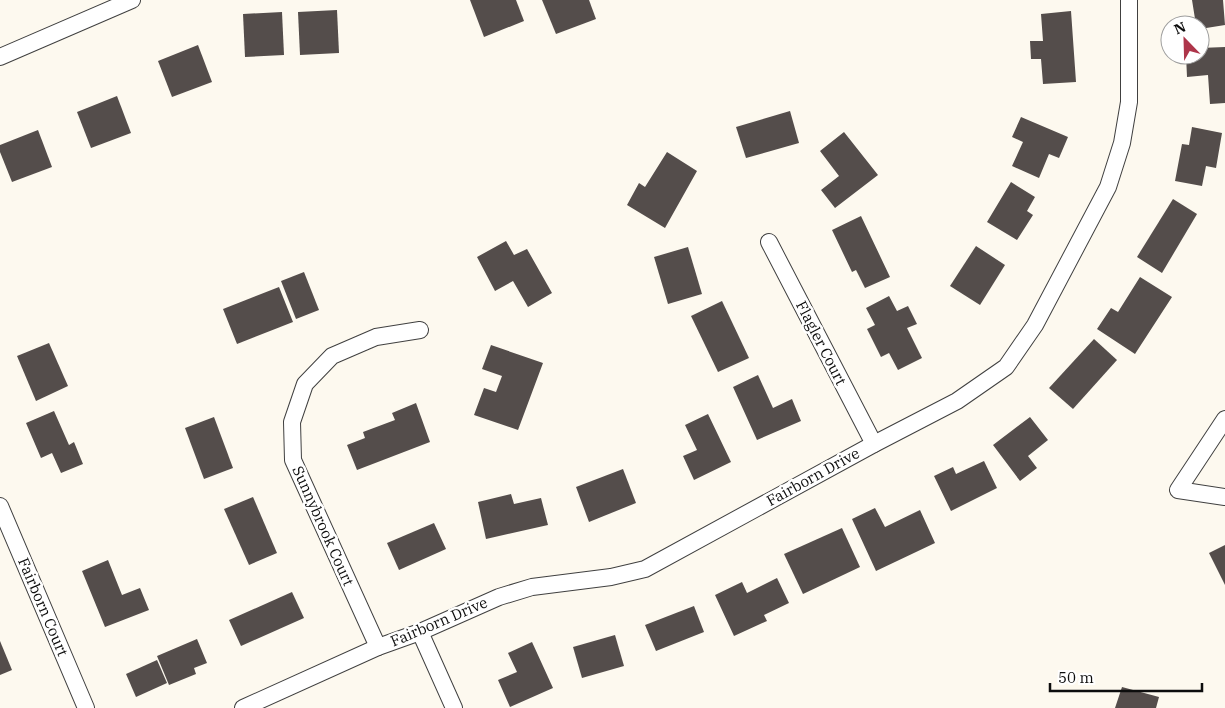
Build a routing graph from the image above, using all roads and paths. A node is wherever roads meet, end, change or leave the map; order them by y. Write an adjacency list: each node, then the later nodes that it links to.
1 (132, 0): 3 (street)
2 (1129, 0): 7 (street, Fairborn Drive)
3 (0, 57)
4 (769, 242): 7 (street, Flagler Court)
5 (420, 330): 11 (street, Sunnybrook Court)
6 (1225, 419): 8 (street)
7 (874, 444): 10 (street, Fairborn Drive)
8 (1225, 497)
9 (0, 506): 12 (street, Fairborn Court)
10 (420, 632): 11 (street, Fairborn Drive); 14 (street)
11 (378, 647): 13 (street, Fairborn Drive)
12 (86, 708)
13 (243, 708)
14 (454, 708)

